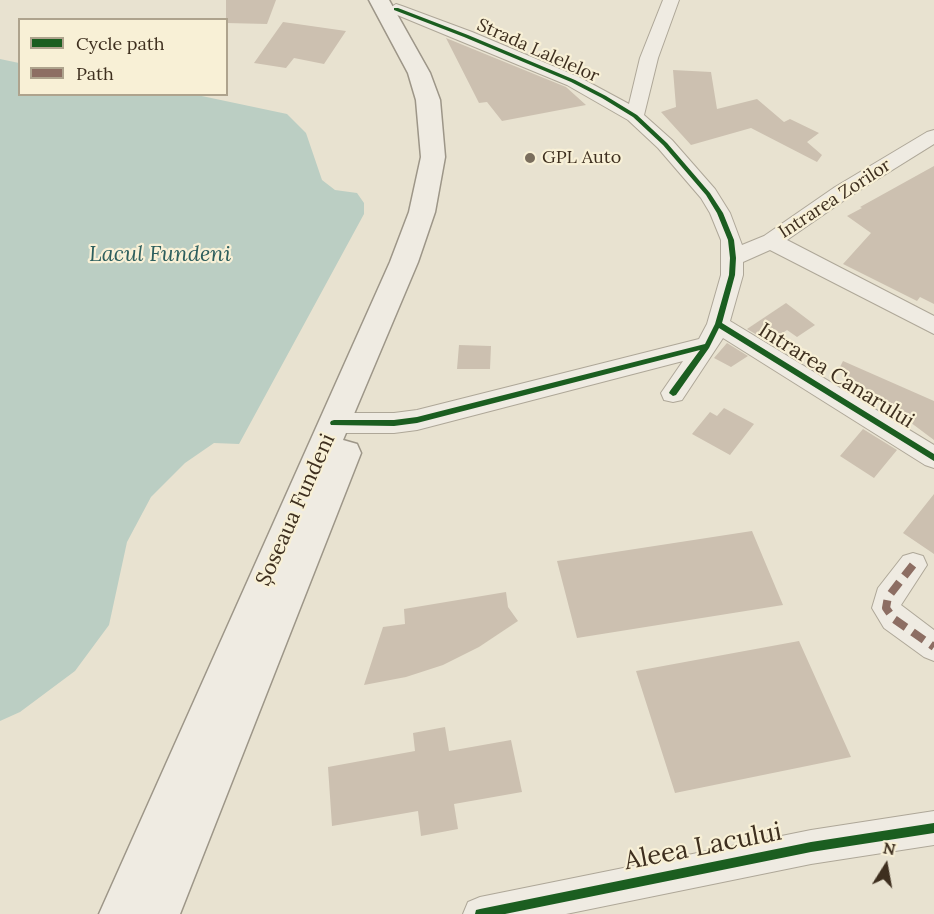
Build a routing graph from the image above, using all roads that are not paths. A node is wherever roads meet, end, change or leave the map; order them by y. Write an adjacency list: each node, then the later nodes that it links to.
1 (671, 0): 3 (street)
2 (389, 3): 3 (street, Strada Lalelelor); 11 (main road, Șoseaua Fundeni)
3 (635, 116): 6 (street, Strada Lalelelor)
4 (934, 136): 5 (street, Intrarea Zorilor)
5 (771, 241): 6 (street, Intrarea Zorilor); 8 (street)
6 (733, 258): 7 (street)
7 (718, 324): 9 (street); 12 (street, Intrarea Canarului)
8 (934, 326)
9 (707, 346): 10 (street); 11 (street)
10 (673, 393)
11 (345, 423): 16 (main road, Șoseaua Fundeni); 17 (main road, Șoseaua Fundeni)
12 (934, 458)
13 (913, 565): 14 (street)
14 (934, 647)
15 (934, 828): 18 (street, Aleea Lacului)
16 (122, 914)
17 (157, 914)
18 (480, 914)

